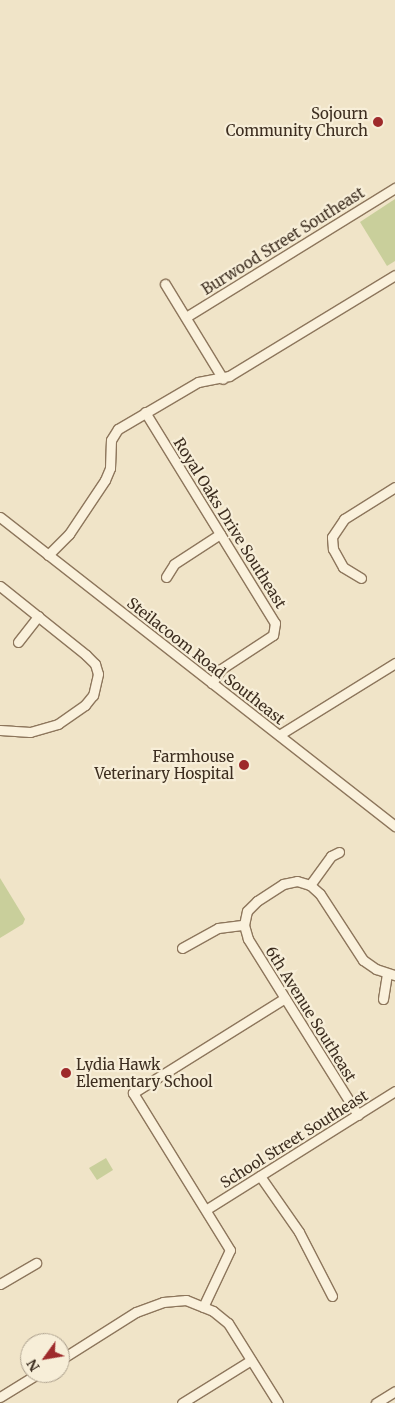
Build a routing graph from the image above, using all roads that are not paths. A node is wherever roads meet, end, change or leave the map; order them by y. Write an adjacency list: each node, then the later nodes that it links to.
1 (395, 188): 4 (street, Burwood Street Southeast)
2 (395, 275): 5 (street)
3 (165, 284): 4 (street)
4 (186, 317): 5 (street)
5 (223, 379): 6 (street)
6 (145, 412): 9 (street, Royal Oaks Drive Southeast); 10 (street)
7 (395, 487): 12 (street)
8 (0, 518): 10 (street, Steilacoom Road Southeast)
9 (220, 534): 11 (street); 17 (street, Royal Oaks Drive Southeast)
10 (48, 555): 17 (street, Steilacoom Road Southeast)
11 (166, 576)
12 (361, 578)
13 (0, 586): 14 (street)
14 (38, 616): 15 (street); 18 (street)
15 (18, 642)
16 (395, 664): 19 (street)
17 (212, 683): 19 (street, Steilacoom Road Southeast)
18 (0, 730)
19 (279, 735): 20 (street, Steilacoom Road Southeast)
20 (395, 826)
21 (340, 852): 22 (street)
22 (310, 885): 23 (street); 25 (street)
23 (244, 925): 24 (street); 26 (street, 6th Avenue Southeast)
24 (182, 948)
25 (391, 974): 27 (street)
26 (285, 998): 29 (street, 6th Avenue Southeast); 31 (street)
27 (383, 999)
28 (395, 1091): 29 (street, School Street Southeast)
29 (358, 1115): 30 (street, School Street Southeast)
30 (260, 1176): 31 (street, School Street Southeast); 34 (street)
31 (207, 1209): 35 (street)
32 (36, 1263): 33 (street)
33 (0, 1284)
34 (332, 1296)
35 (203, 1307): 36 (street); 37 (street)
36 (70, 1354)
37 (252, 1360): 41 (street); 42 (street)
38 (23, 1383): 40 (street)
39 (395, 1391): 43 (street)
40 (0, 1397)
41 (182, 1403)
42 (278, 1403)
43 (376, 1403)

